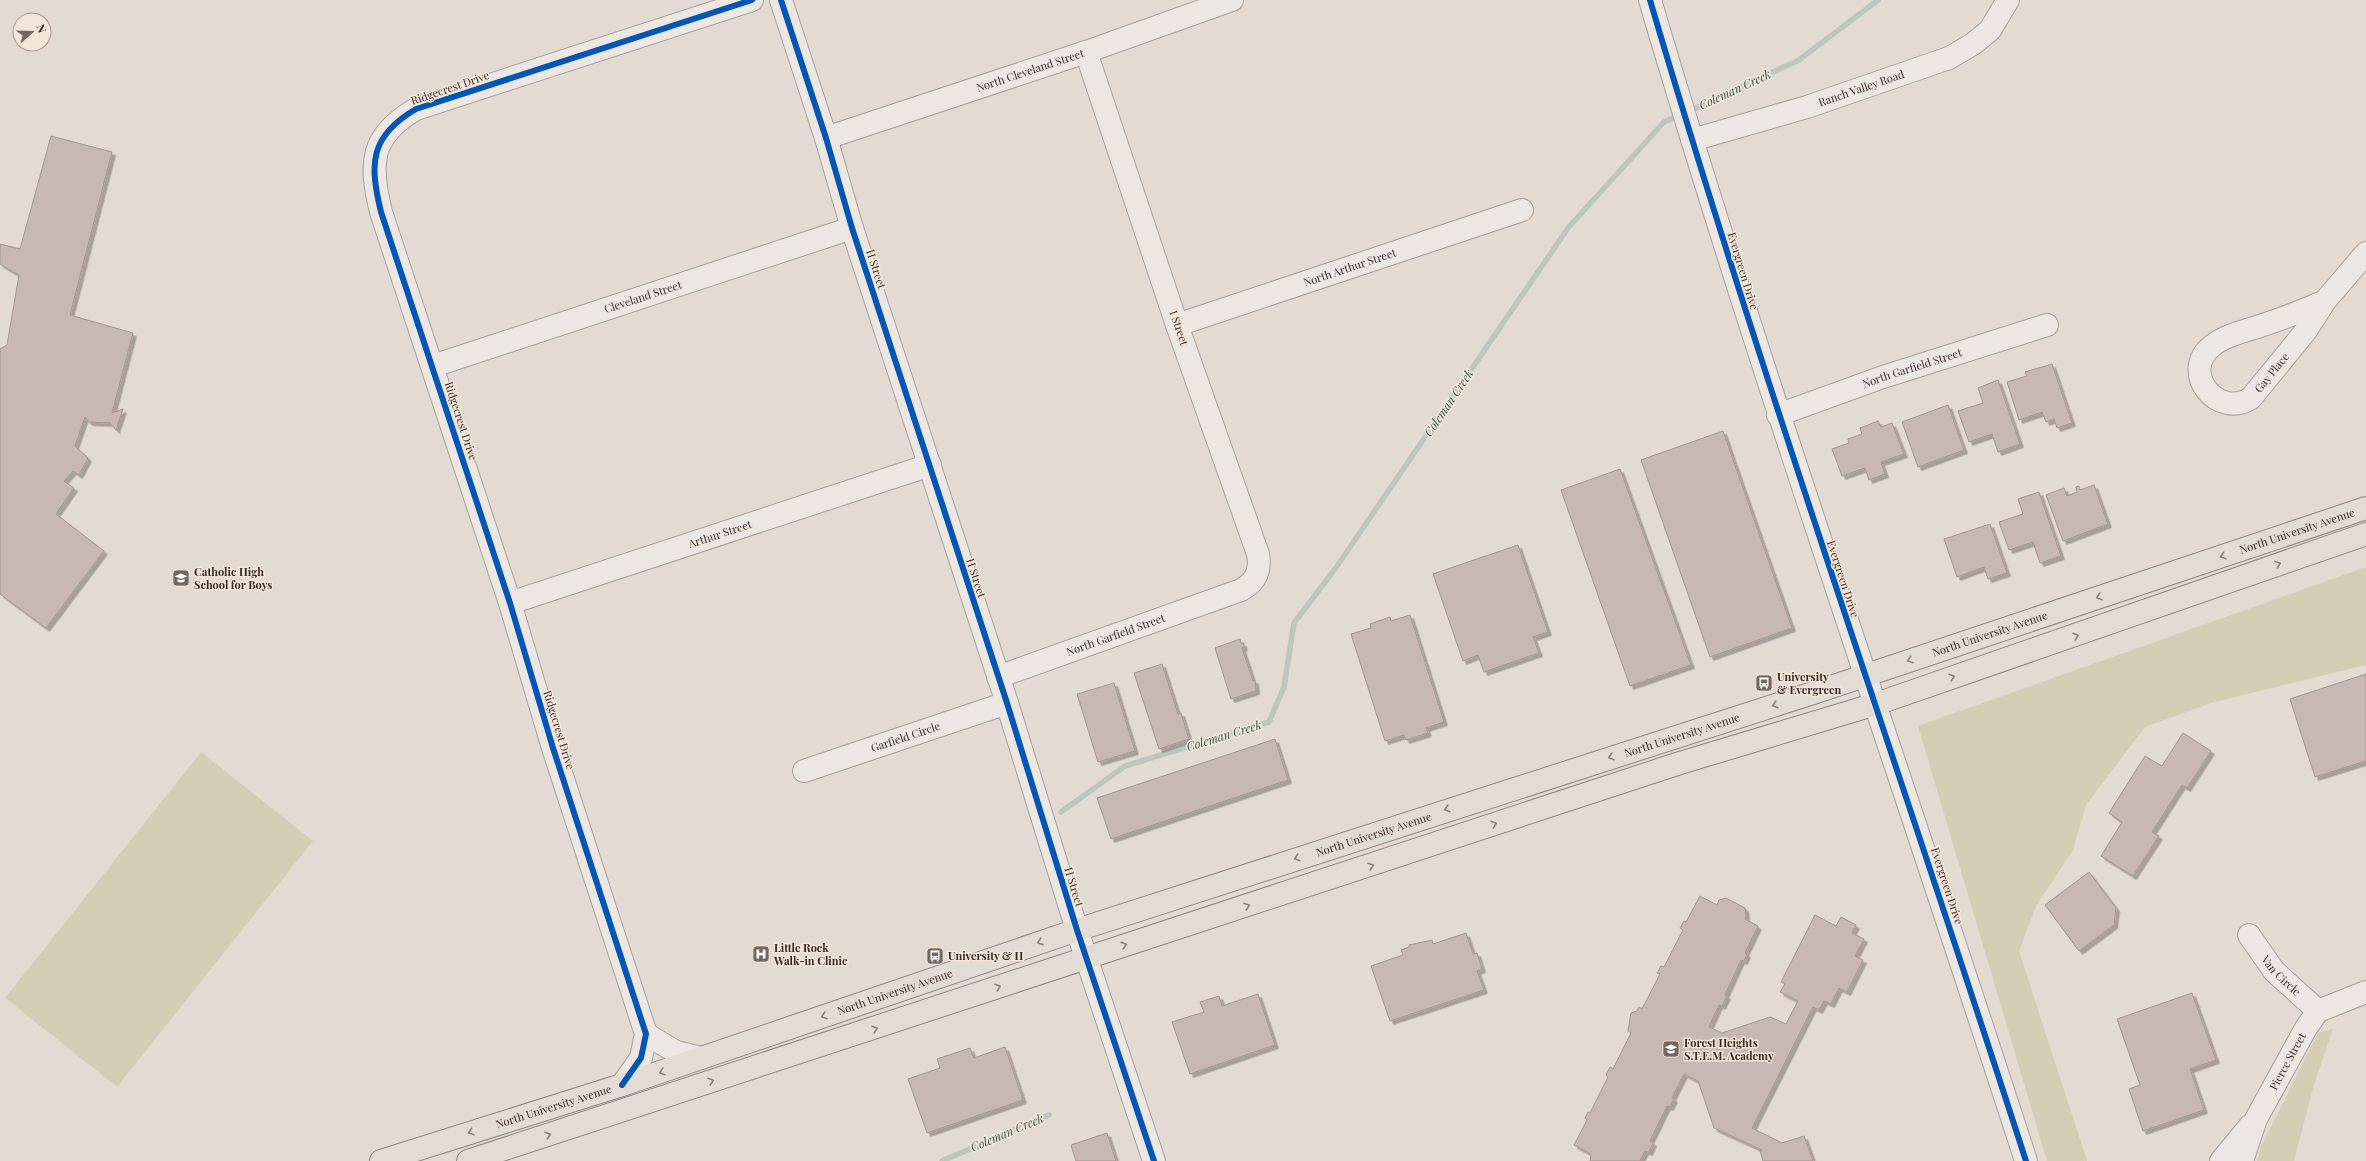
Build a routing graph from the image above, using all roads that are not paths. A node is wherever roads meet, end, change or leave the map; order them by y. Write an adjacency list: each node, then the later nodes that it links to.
1 (752, 0): 15 (street, Ridgecrest Drive)
2 (781, 0): 8 (street, H Street)
3 (1232, 0): 6 (street, North Cleveland Street)
4 (1650, 0): 7 (street, Evergreen Drive)
5 (2008, 0): 7 (street, Ranch Valley Road)
6 (1086, 52): 8 (street, North Cleveland Street); 13 (street, I Street)
7 (1686, 123): 16 (street, Evergreen Drive)
8 (826, 138): 10 (street, H Street)
9 (1522, 210): 13 (street, North Arthur Street)
10 (852, 228): 15 (street, Cleveland Street); 17 (street, H Street)
11 (2366, 253): 12 (street, Gay Place)
12 (2325, 301): 12 (street, Gay Place)
13 (1177, 325): 20 (street, I Street)
14 (2047, 325): 16 (street, North Garfield Street)
15 (433, 366): 21 (street, Ridgecrest Drive)
16 (1778, 415): 22 (street, Evergreen Drive)
17 (930, 465): 21 (street, Arthur Street); 23 (street, H Street)
18 (2366, 508): 22 (main road, North University Avenue, one-way to 22)
19 (2366, 534): 25 (main road, one-way to 19)
20 (1234, 593): 23 (street, North Garfield Street)
21 (510, 603): 32 (street, Ridgecrest Drive)
22 (1865, 675): 25 (street, Evergreen Drive); 27 (main road, North University Avenue, one-way to 27)
23 (998, 677): 24 (street, H Street)
24 (1007, 703): 26 (street, Garfield Circle); 27 (street, H Street)
25 (1876, 704): 29 (main road, one-way to 25); 40 (street, Evergreen Drive)
26 (804, 771)
27 (1077, 930): 29 (street, H Street); 33 (main road, North University Avenue, one-way to 33)
28 (2249, 935): 31 (street, Van Circle)
29 (1086, 958): 36 (main road, one-way to 29); 39 (street, H Street)
30 (2366, 992): 31 (street)
31 (2318, 1011): 35 (street, Pierce Street)
32 (646, 1034): 33 (street); 34 (street, Ridgecrest Drive)
33 (701, 1058): 34 (main road, North University Avenue, one-way to 34)
34 (622, 1085): 37 (main road, North University Avenue, one-way to 37)
35 (2256, 1119): 41 (street); 42 (street, Pierce Street)
36 (513, 1154): 38 (main road)
37 (380, 1161)
38 (468, 1161)
39 (1154, 1161)
40 (2026, 1161)
41 (2221, 1161)
42 (2242, 1161)

